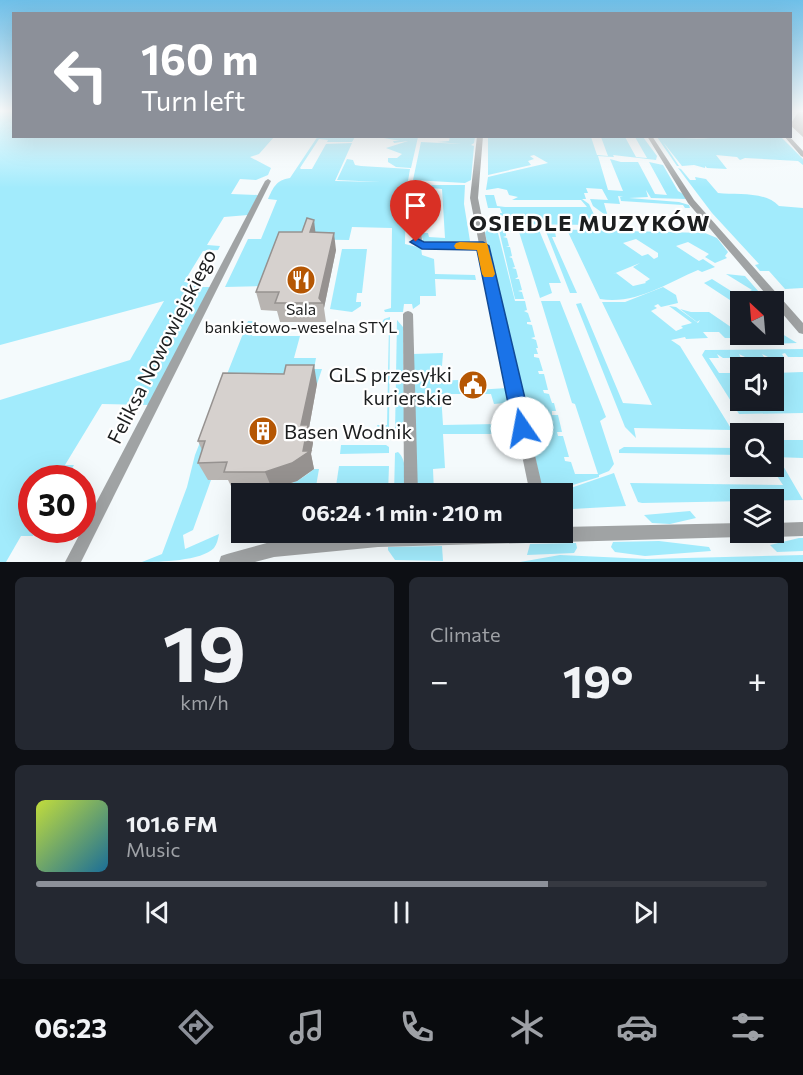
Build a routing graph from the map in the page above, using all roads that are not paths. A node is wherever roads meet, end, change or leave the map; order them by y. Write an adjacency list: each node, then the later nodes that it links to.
1 (480, 138): 7 (street)
2 (651, 138): 9 (street)
3 (788, 138): 4 (street)
4 (803, 154)
5 (268, 181): 17 (street, Feliksa Nowowiejskiego)
6 (416, 190): 7 (street)
7 (483, 246): 11 (street)
8 (408, 314): 10 (street)
9 (803, 330)
10 (411, 483)
11 (535, 483)
12 (803, 529): 14 (street)
13 (730, 530): 15 (street)
14 (784, 530)
15 (573, 533)
16 (336, 543): 18 (street)
17 (73, 562)
18 (227, 562)

